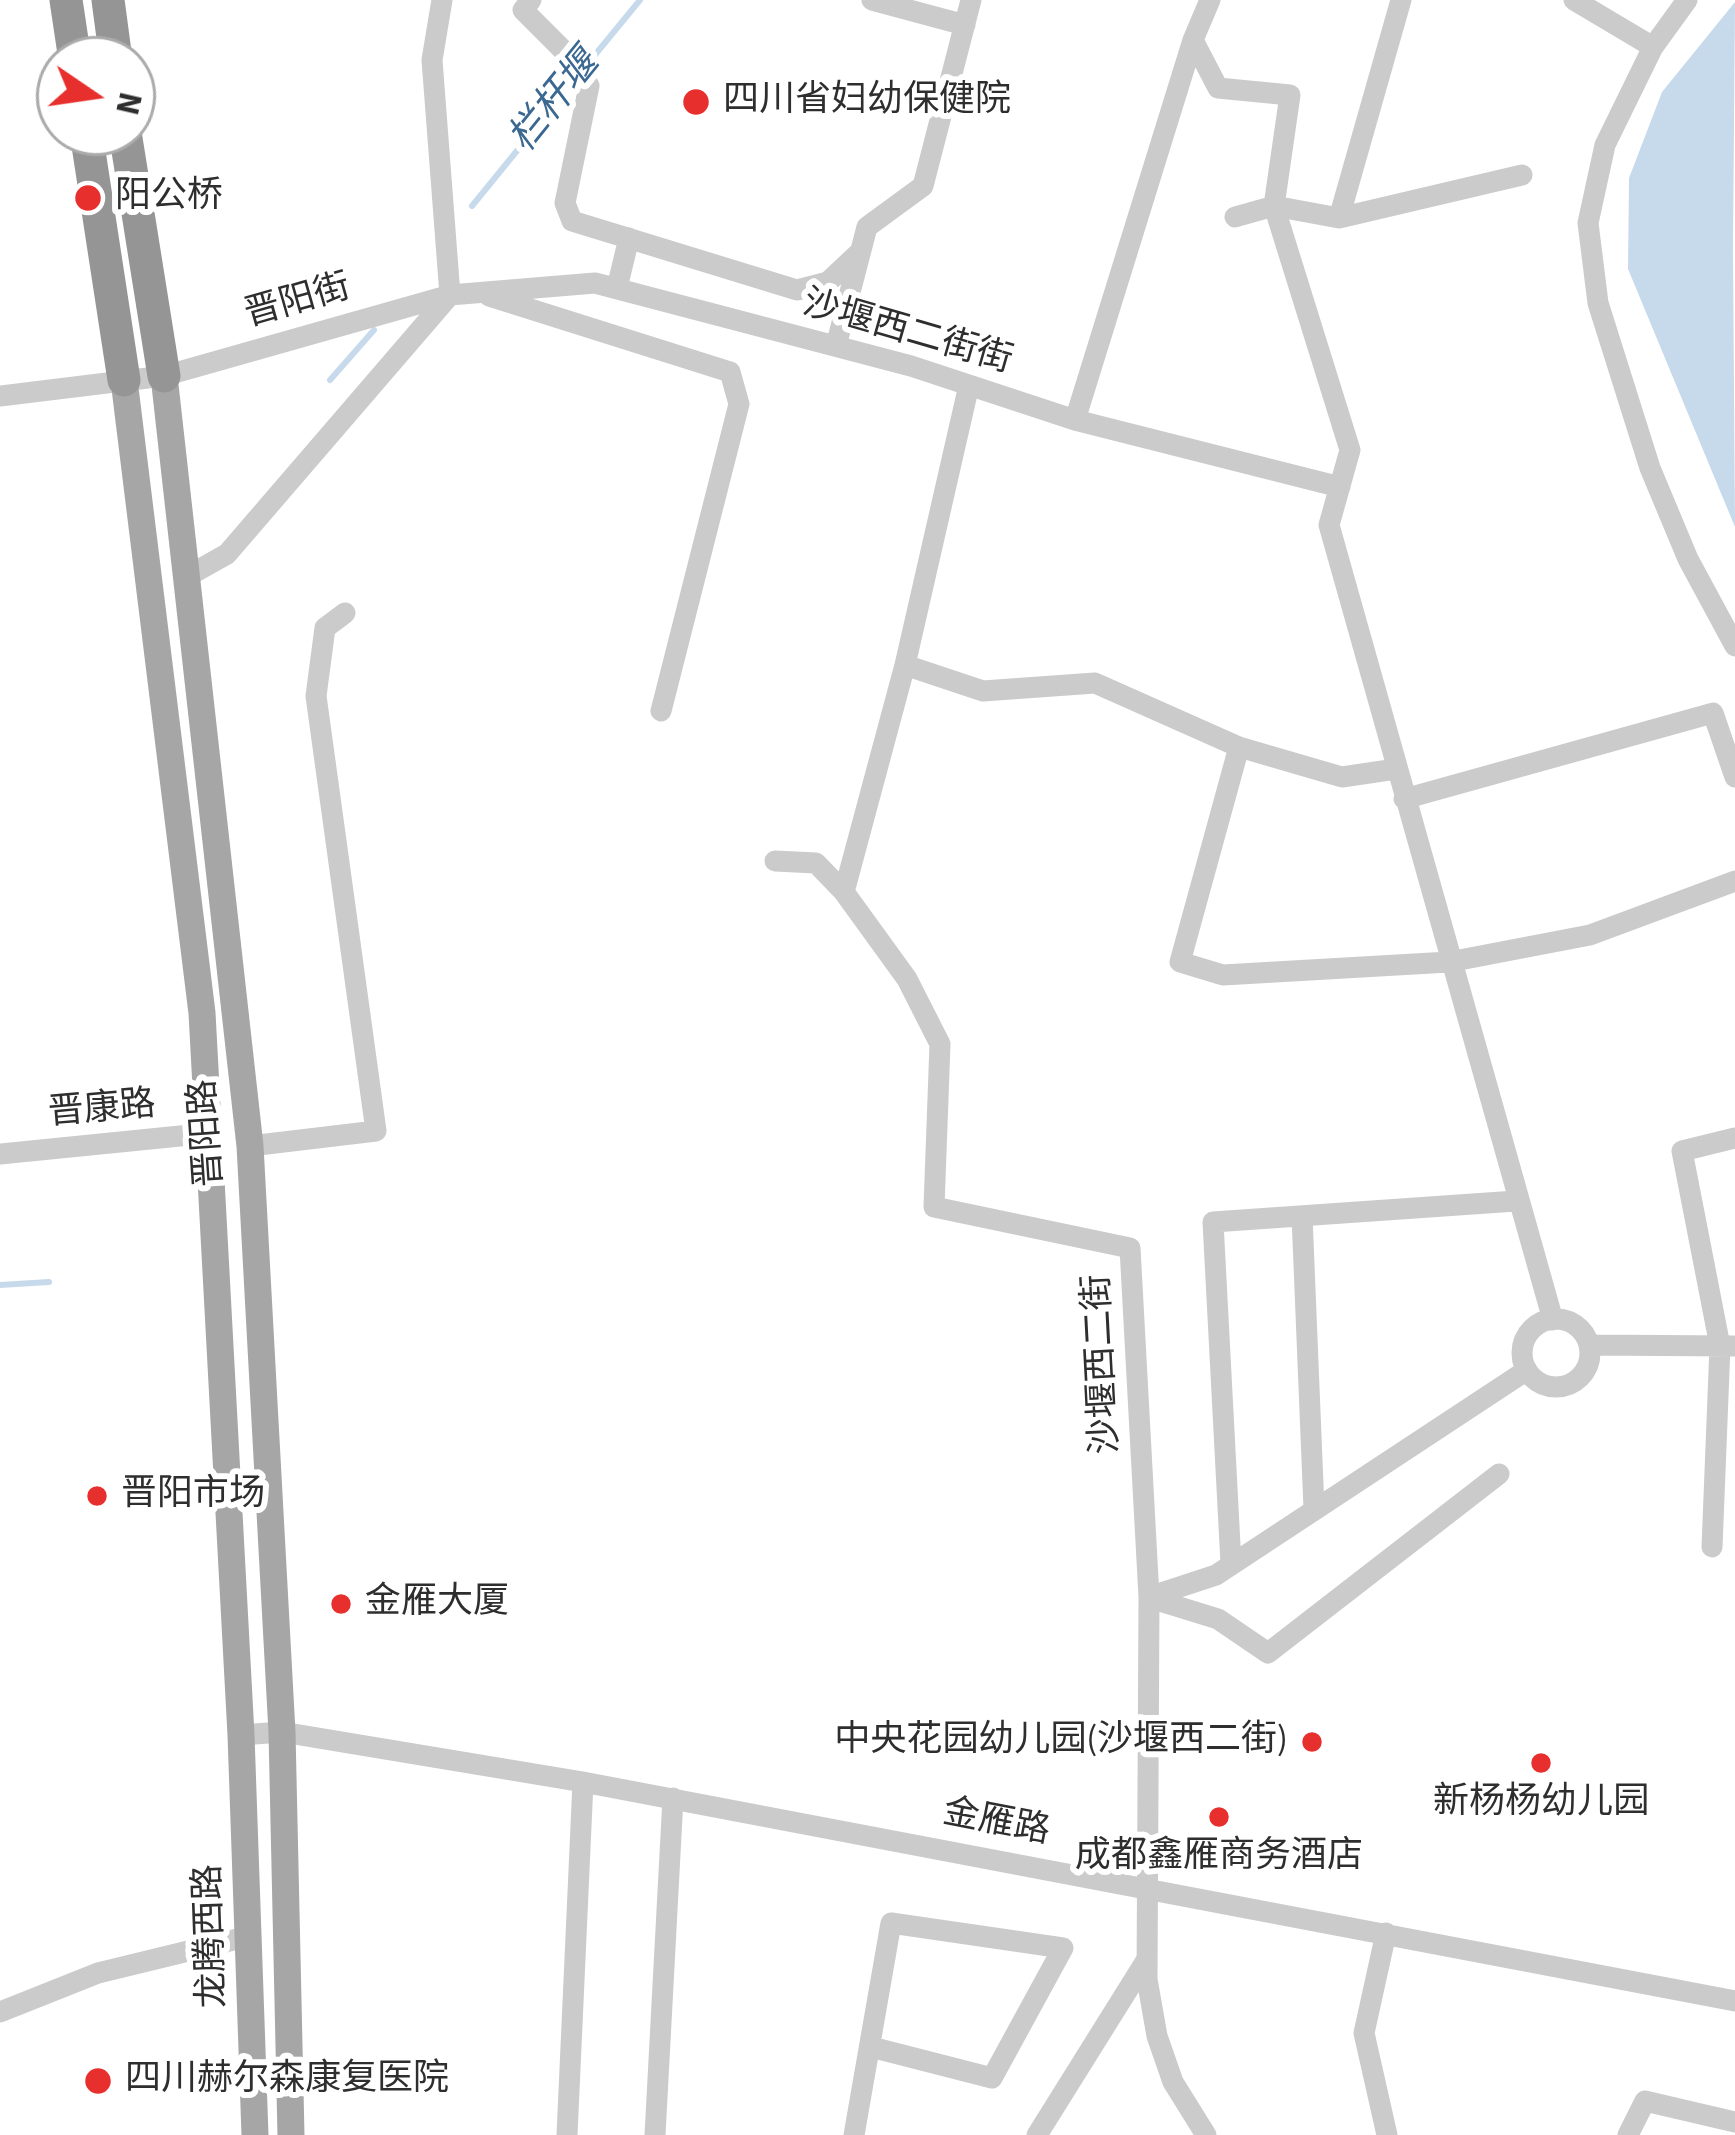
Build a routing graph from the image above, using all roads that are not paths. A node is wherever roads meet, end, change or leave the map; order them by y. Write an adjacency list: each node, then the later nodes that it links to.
1 (66, 0): 12 (highway)
2 (108, 0): 13 (highway)
3 (442, 0): 26 (street)
4 (531, 0): 22 (street)
5 (872, 0): 11 (street)
6 (971, 0): 11 (street)
7 (1210, 0): 14 (street)
8 (1400, 0): 21 (street)
9 (1574, 0): 15 (street)
10 (1687, 0): 15 (street)
11 (965, 26): 23 (street)
12 (71, 36)
13 (113, 36)
14 (1193, 40): 19 (street); 32 (street)
15 (1653, 47): 36 (street)
16 (90, 156): 29 (highway, 晋阳路)
17 (129, 156): 28 (highway, 晋阳路)
18 (1522, 175): 21 (street)
19 (1274, 206): 20 (street); 21 (street); 33 (street)
20 (1235, 217)
21 (1339, 218)
22 (629, 238): 23 (street); 24 (street)
23 (860, 252): 27 (street)
24 (617, 289): 25 (street, 沙堰西二街街); 27 (street, 沙堰西二街街)
25 (477, 293): 26 (street, 沙堰西二街街); 38 (street)
26 (450, 295): 28 (street, 晋阳街); 34 (street)
27 (836, 346): 30 (street, 沙堰西二街街)
28 (164, 376): 29 (street, 晋阳街); 34 (main road, 晋阳路)
29 (124, 380): 31 (street, 晋阳街); 47 (main road, 晋阳路)
30 (969, 385): 32 (street, 沙堰西二街街); 37 (street)
31 (0, 396)
32 (1076, 420): 33 (street, 沙堰西二街街)
33 (1340, 487): 40 (street)
34 (186, 577): 49 (main road, 晋阳路)
35 (345, 614): 49 (street)
36 (1735, 646)
37 (905, 665): 39 (street); 45 (street)
38 (661, 710)
39 (1239, 747): 40 (street); 46 (street)
40 (1396, 769): 42 (street)
41 (1735, 777): 42 (street)
42 (1404, 800): 46 (street)
43 (776, 861): 45 (street, 沙堰西二街)
44 (1735, 881): 46 (street)
45 (844, 892): 61 (street, 沙堰西二街)
46 (1450, 962): 51 (street)
47 (210, 1133): 50 (street, 晋康路); 63 (main road, 晋阳路)
48 (1735, 1138): 55 (street)
49 (250, 1146): 62 (main road, 晋阳路)
50 (0, 1154)
51 (1516, 1201): 52 (street); 53 (street)
52 (1302, 1216): 58 (street); 60 (street)
53 (1553, 1319): 54 (street); 56 (street)
54 (1589, 1345): 55 (street); 56 (street)
55 (1728, 1346): 59 (street)
56 (1527, 1370): 58 (street)
57 (1499, 1474): 61 (street)
58 (1314, 1509): 60 (street)
59 (1712, 1547)
60 (1231, 1564): 61 (street)
61 (1149, 1598): 66 (street, 沙堰西二街)
62 (282, 1732): 63 (street, 金雁路); 64 (street, 金雁路); 75 (main road, 晋阳路)
63 (242, 1735): 68 (main road, 龙腾西路)
64 (583, 1781): 65 (street, 金雁路); 76 (street)
65 (674, 1798): 66 (street, 金雁路); 77 (street)
66 (1149, 1886): 67 (street, 金雁路); 69 (street, 沙堰西二街)
67 (1386, 1933): 70 (street, 金雁路); 81 (street)
68 (250, 1936): 71 (street); 74 (main road, 龙腾西路)
69 (1148, 1958): 79 (street); 80 (street, 沙堰西二街)
70 (1735, 2001)
71 (0, 2012)
72 (871, 2048): 72 (street); 78 (street)
73 (1735, 2122): 82 (street)
74 (255, 2135)
75 (291, 2135)
76 (567, 2135)
77 (655, 2135)
78 (854, 2135)
79 (1037, 2135)
80 (1206, 2135)
81 (1387, 2135)
82 (1628, 2135)

